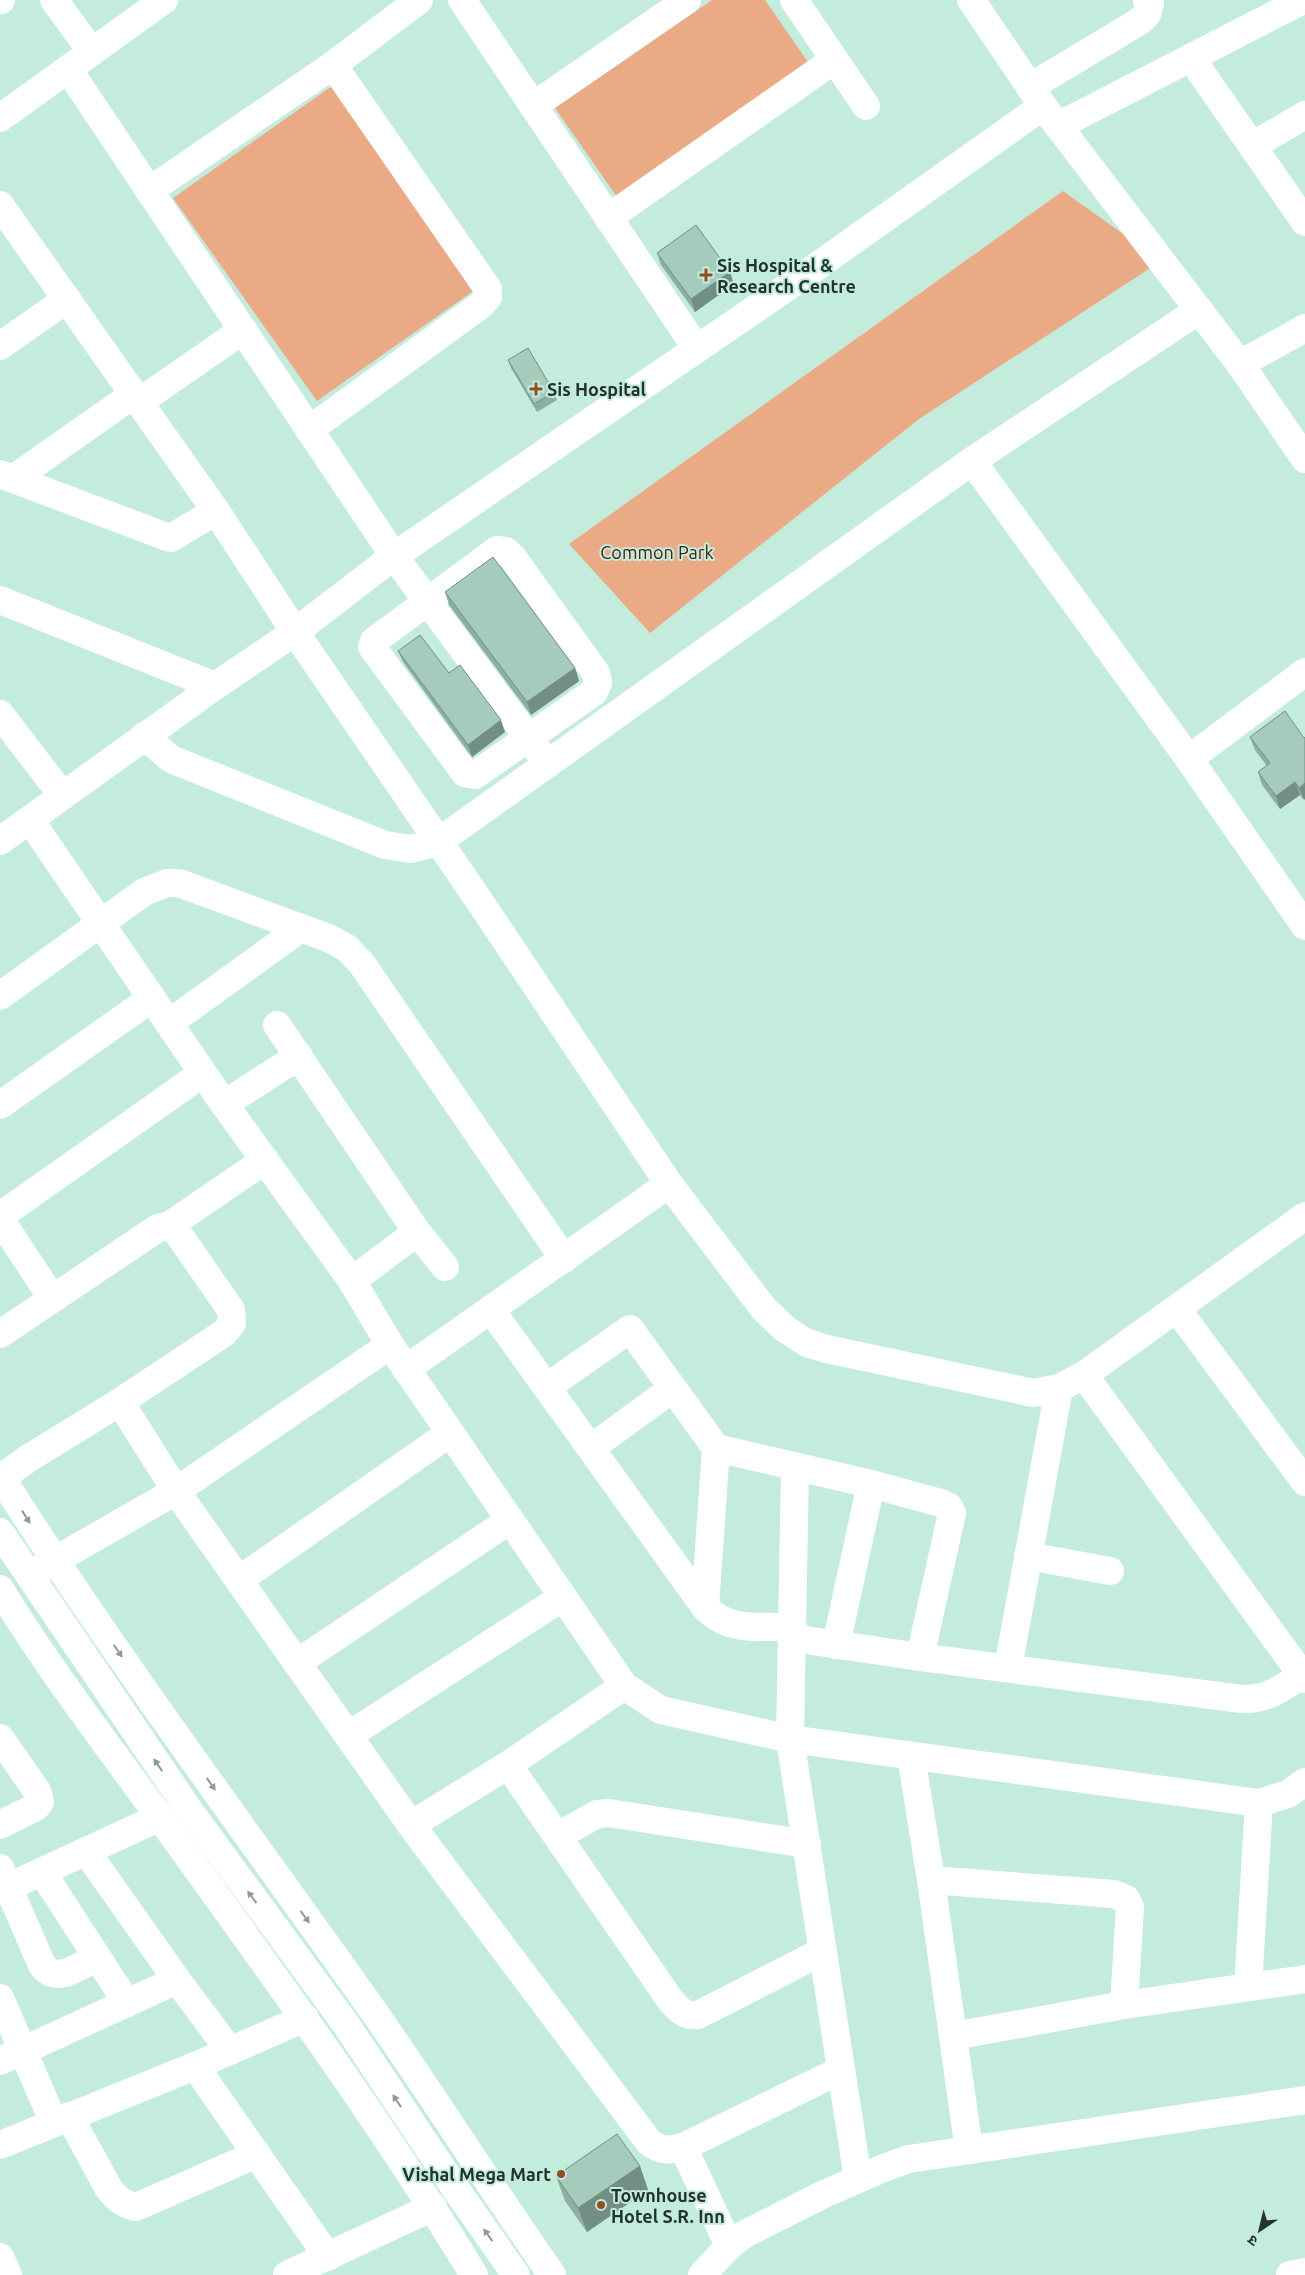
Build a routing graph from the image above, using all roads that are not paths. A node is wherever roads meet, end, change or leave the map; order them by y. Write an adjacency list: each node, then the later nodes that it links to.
1 (54, 0): 10 (street)
2 (164, 0): 10 (street)
3 (419, 0): 13 (street)
4 (462, 0): 15 (street)
5 (687, 0): 15 (street)
6 (794, 0): 12 (street)
7 (971, 0): 17 (street)
8 (1147, 0): 17 (street)
9 (1303, 0): 11 (street)
10 (92, 52): 14 (street)
11 (1191, 58): 17 (street); 20 (street)
12 (834, 60): 16 (street); 23 (street)
13 (333, 65): 21 (street); 33 (street)
14 (68, 69): 19 (street); 21 (street)
15 (534, 106): 23 (street)
16 (866, 106)
17 (1044, 106): 26 (street); 30 (street)
18 (1305, 115): 20 (street)
19 (0, 118)
20 (1252, 146): 24 (street)
21 (149, 191): 28 (street)
22 (0, 206): 25 (street)
23 (608, 218): 30 (street)
24 (1305, 222)
25 (67, 299): 29 (street); 32 (street)
26 (1199, 310): 31 (street); 35 (street)
27 (1305, 328): 31 (street)
28 (243, 330): 32 (street); 33 (street)
29 (0, 346)
30 (697, 349): 38 (street)
31 (1240, 364): 34 (street)
32 (137, 398): 36 (street); 37 (street)
33 (309, 430): 38 (street)
34 (1305, 459)
35 (972, 461): 47 (street); 48 (street)
36 (6, 476): 37 (street)
37 (216, 511): 41 (street)
38 (394, 556): 40 (street); 41 (street)
39 (0, 600): 43 (street)
40 (427, 601): 46 (street); 46 (street); 46 (street)
41 (295, 632): 43 (street); 52 (street)
42 (1305, 672): 47 (street)
43 (215, 686): 45 (street)
44 (0, 714): 49 (street)
45 (144, 736): 49 (street); 52 (street)
46 (528, 738): 48 (street)
47 (1189, 759): 54 (street)
48 (548, 764): 52 (street)
49 (63, 796): 50 (street)
50 (30, 820): 51 (street); 53 (street)
51 (0, 841)
52 (438, 842): 65 (street)
53 (102, 925): 55 (street); 56 (street); 57 (street)
54 (1305, 926)
55 (302, 928): 58 (street); 70 (street)
56 (0, 996)
57 (152, 998): 58 (street); 63 (street)
58 (169, 1023): 61 (street)
59 (277, 1025): 60 (street)
60 (299, 1056): 62 (street); 69 (street)
61 (203, 1073): 62 (street); 67 (street)
62 (224, 1104): 64 (street)
63 (0, 1105)
64 (265, 1160): 68 (street); 72 (street)
65 (669, 1184): 70 (street); 81 (street)
66 (1305, 1216): 74 (street)
67 (0, 1217): 73 (street)
68 (170, 1225): 73 (street); 83 (street)
69 (417, 1232): 71 (street); 72 (street)
70 (564, 1259): 75 (street)
71 (445, 1267)
72 (352, 1281): 77 (street)
73 (52, 1298): 76 (street)
74 (1177, 1309): 79 (street); 89 (street)
75 (492, 1310): 78 (street); 80 (street)
76 (0, 1334)
77 (390, 1345): 78 (street); 91 (street)
78 (406, 1369): 84 (street)
79 (1084, 1375): 81 (street); 107 (street)
80 (547, 1387): 82 (street); 85 (street)
81 (1059, 1388): 94 (street)
82 (672, 1389): 85 (street); 86 (street)
83 (120, 1402): 88 (street); 91 (street)
84 (450, 1433): 92 (street); 98 (street)
85 (591, 1448): 101 (street)
86 (716, 1448): 87 (street); 101 (street)
87 (795, 1467): 90 (street); 102 (street)
88 (1, 1477): 95 (street, one-way to 95)
89 (1305, 1482)
90 (871, 1484): 103 (street); 104 (street)
91 (176, 1491): 95 (street); 98 (street)
92 (510, 1520): 100 (street); 105 (street)
93 (0, 1532): 97 (street)
94 (1028, 1556): 96 (street); 106 (street)
95 (55, 1559): 97 (street); 155 (street, one-way to 155)
96 (1110, 1571)
97 (30, 1576): 99 (street); 154 (street, one-way to 97)
98 (239, 1580): 105 (street)
99 (1, 1594): 116 (street)
100 (563, 1597): 108 (street); 109 (street)
101 (705, 1607): 102 (street)
102 (792, 1632): 103 (street); 111 (street)
103 (836, 1645): 104 (street)
104 (920, 1657): 106 (street)
105 (297, 1664): 109 (street)
106 (1008, 1668): 107 (street)
107 (1303, 1677)
108 (624, 1686): 111 (street); 113 (street)
109 (349, 1735): 117 (street)
110 (0, 1738): 118 (street)
111 (790, 1739): 112 (street); 120 (street)
112 (911, 1756): 115 (street); 123 (street)
113 (508, 1765): 117 (street); 119 (street)
114 (1305, 1782): 115 (street)
115 (1259, 1803): 129 (street)
116 (160, 1817): 121 (street); 133 (street)
117 (411, 1824): 142 (street)
118 (0, 1825)
119 (558, 1836): 120 (street); 125 (street)
120 (807, 1844): 125 (street)
121 (86, 1851): 122 (street); 128 (street)
122 (42, 1872): 124 (street); 126 (street)
123 (931, 1880): 132 (street); 134 (street)
124 (3, 1882): 126 (street)
125 (823, 1951): 138 (street)
126 (97, 1957): 131 (street)
127 (1305, 1979): 129 (street)
128 (177, 1980): 131 (street); 135 (street)
129 (1248, 1987): 132 (street)
130 (0, 1998): 136 (street)
131 (127, 2003): 136 (street)
132 (1124, 2004): 134 (street)
133 (305, 2018): 135 (street); 146 (street)
134 (954, 2036): 143 (street)
135 (230, 2051): 137 (street)
136 (11, 2056): 140 (street)
137 (195, 2066): 140 (street); 144 (street)
138 (841, 2070): 142 (street); 145 (street)
139 (1305, 2100): 143 (street)
140 (62, 2120): 141 (street); 144 (street)
141 (0, 2145)
142 (683, 2147): 147 (street)
143 (970, 2150): 145 (street)
144 (257, 2154): 149 (street)
145 (858, 2179): 147 (street)
146 (433, 2207): 149 (street); 153 (street)
147 (729, 2246): 156 (street)
148 (0, 2257): 151 (street)
149 (328, 2257): 152 (street)
150 (1305, 2272): 157 (street)
151 (8, 2275)
152 (287, 2275)
153 (474, 2275)
154 (516, 2275)
155 (552, 2275)
156 (702, 2275)
157 (1290, 2275)

